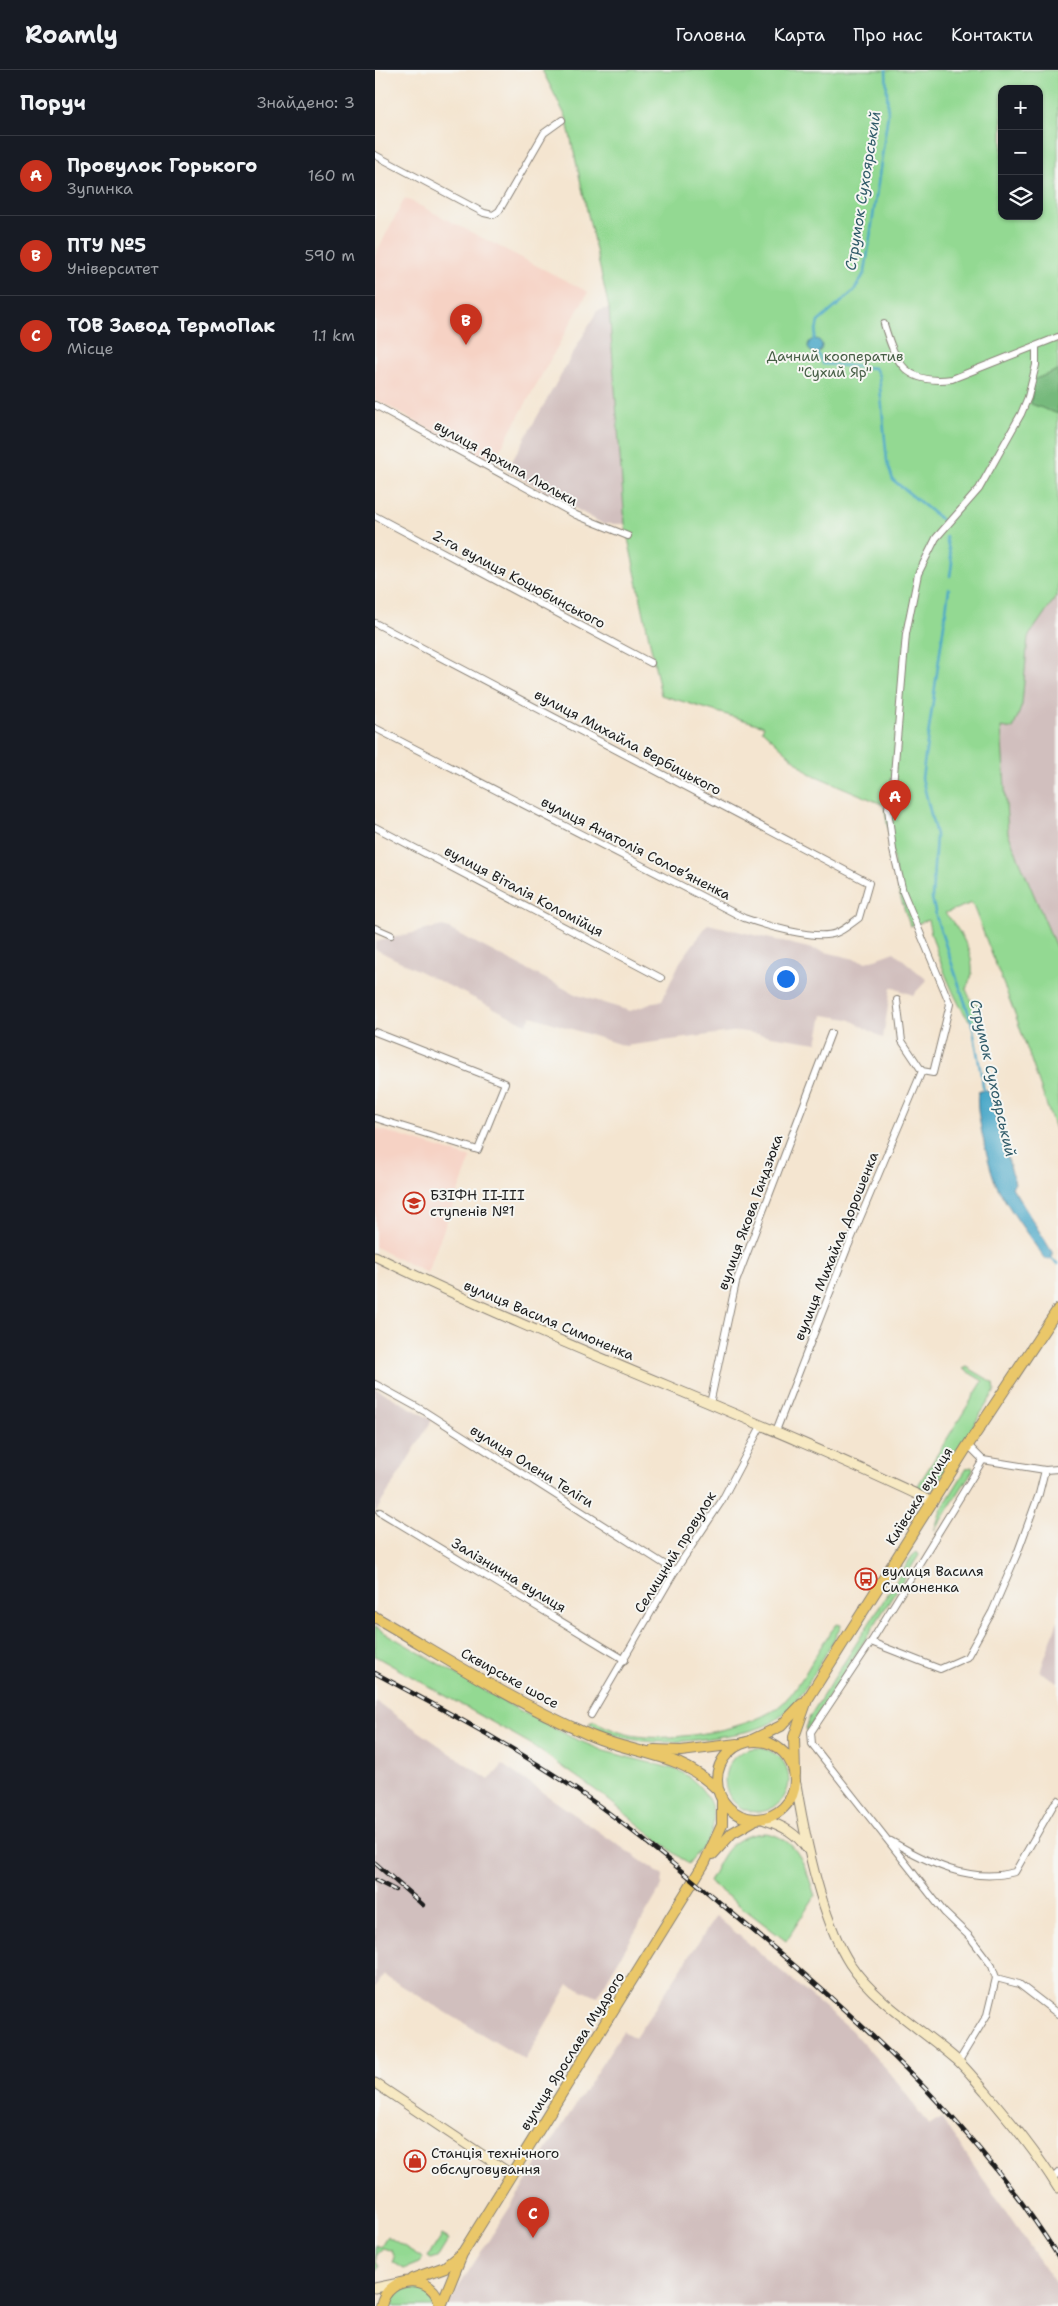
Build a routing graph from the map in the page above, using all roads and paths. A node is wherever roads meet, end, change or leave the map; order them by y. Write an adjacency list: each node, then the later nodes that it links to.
1 (562, 120): 2 (street)
2 (375, 155)
3 (884, 324): 5 (street)
4 (1058, 337): 5 (street)
5 (1036, 346): 20 (street)
6 (375, 405): 8 (street, вулиця Архипа Люльки)
7 (375, 516): 10 (street, 2-га вулиця Коцюбинського)
8 (628, 536)
9 (375, 623): 13 (street, вулиця Михайла Вербицького)
10 (651, 664)
11 (375, 728): 13 (street, вулиця Анатолія Соловʼяненка)
12 (375, 827): 16 (street, вулиця Віталія Коломійця)
13 (869, 883)
14 (375, 928): 15 (street)
15 (391, 935)
16 (661, 978)
17 (897, 1000): 20 (street)
18 (375, 1032): 21 (street)
19 (831, 1033): 25 (street, вулиця Якова Гандзюка)
20 (922, 1070): 27 (street, вулиця Михайла Дорошенка)
21 (375, 1118)
22 (375, 1256): 25 (street, вулиця Василя Симоненка)
23 (1058, 1309): 28 (main road, Київська вулиця)
24 (375, 1384): 34 (street, вулиця Олени Теліги)
25 (710, 1404): 26 (street, вулиця Василя Симоненка)
26 (761, 1426): 27 (street, вулиця Василя Симоненка); 34 (street, Селищний провулок)
27 (776, 1431): 32 (street, вулиця Василя Симоненка)
28 (968, 1445): 29 (street); 32 (main road, Київська вулиця)
29 (983, 1460): 31 (street); 36 (street)
30 (1058, 1469): 31 (street)
31 (1045, 1470): 36 (street)
32 (933, 1502): 38 (main road, Київська вулиця)
33 (379, 1512): 37 (street, Залізнична вулиця)
34 (675, 1571): 37 (street, Селищний провулок)
35 (375, 1617): 41 (main road, Сквирське шосе)
36 (871, 1642): 47 (street)
37 (625, 1660): 39 (street, Селищний провулок)
38 (807, 1700): 40 (main road, Київська вулиця); 42 (main road, Київська вулиця)
39 (591, 1715)
40 (745, 1742): 41 (main road, Сквирське шосе); 42 (main road); 43 (main road)
41 (638, 1749): 43 (main road, Сквирське шосе)
42 (795, 1779): 45 (main road); 48 (street)
43 (720, 1796): 46 (main road); 49 (main road, вулиця Ярослава Мудрого)
44 (1058, 1800): 47 (street)
45 (765, 1820): 46 (main road); 48 (street)
46 (753, 1821): 49 (main road, вулиця Ярослава Мудрого)
47 (886, 1838): 50 (street)
48 (811, 1856): 52 (street)
49 (705, 1862): 54 (main road, вулиця Ярослава Мудрого)
50 (996, 1978): 51 (street); 52 (street)
51 (1058, 2014)
52 (959, 2061): 55 (street)
53 (375, 2083): 54 (street)
54 (511, 2174): 57 (main road, вулиця Ярослава Мудрого)
55 (1055, 2176): 56 (street)
56 (1058, 2188)
57 (462, 2254): 58 (main road, вулиця Ярослава Мудрого); 61 (main road, вулиця Ярослава Мудрого)
58 (401, 2282): 59 (street); 60 (main road); 61 (main road)
59 (375, 2288)
60 (381, 2306)
61 (440, 2306)

